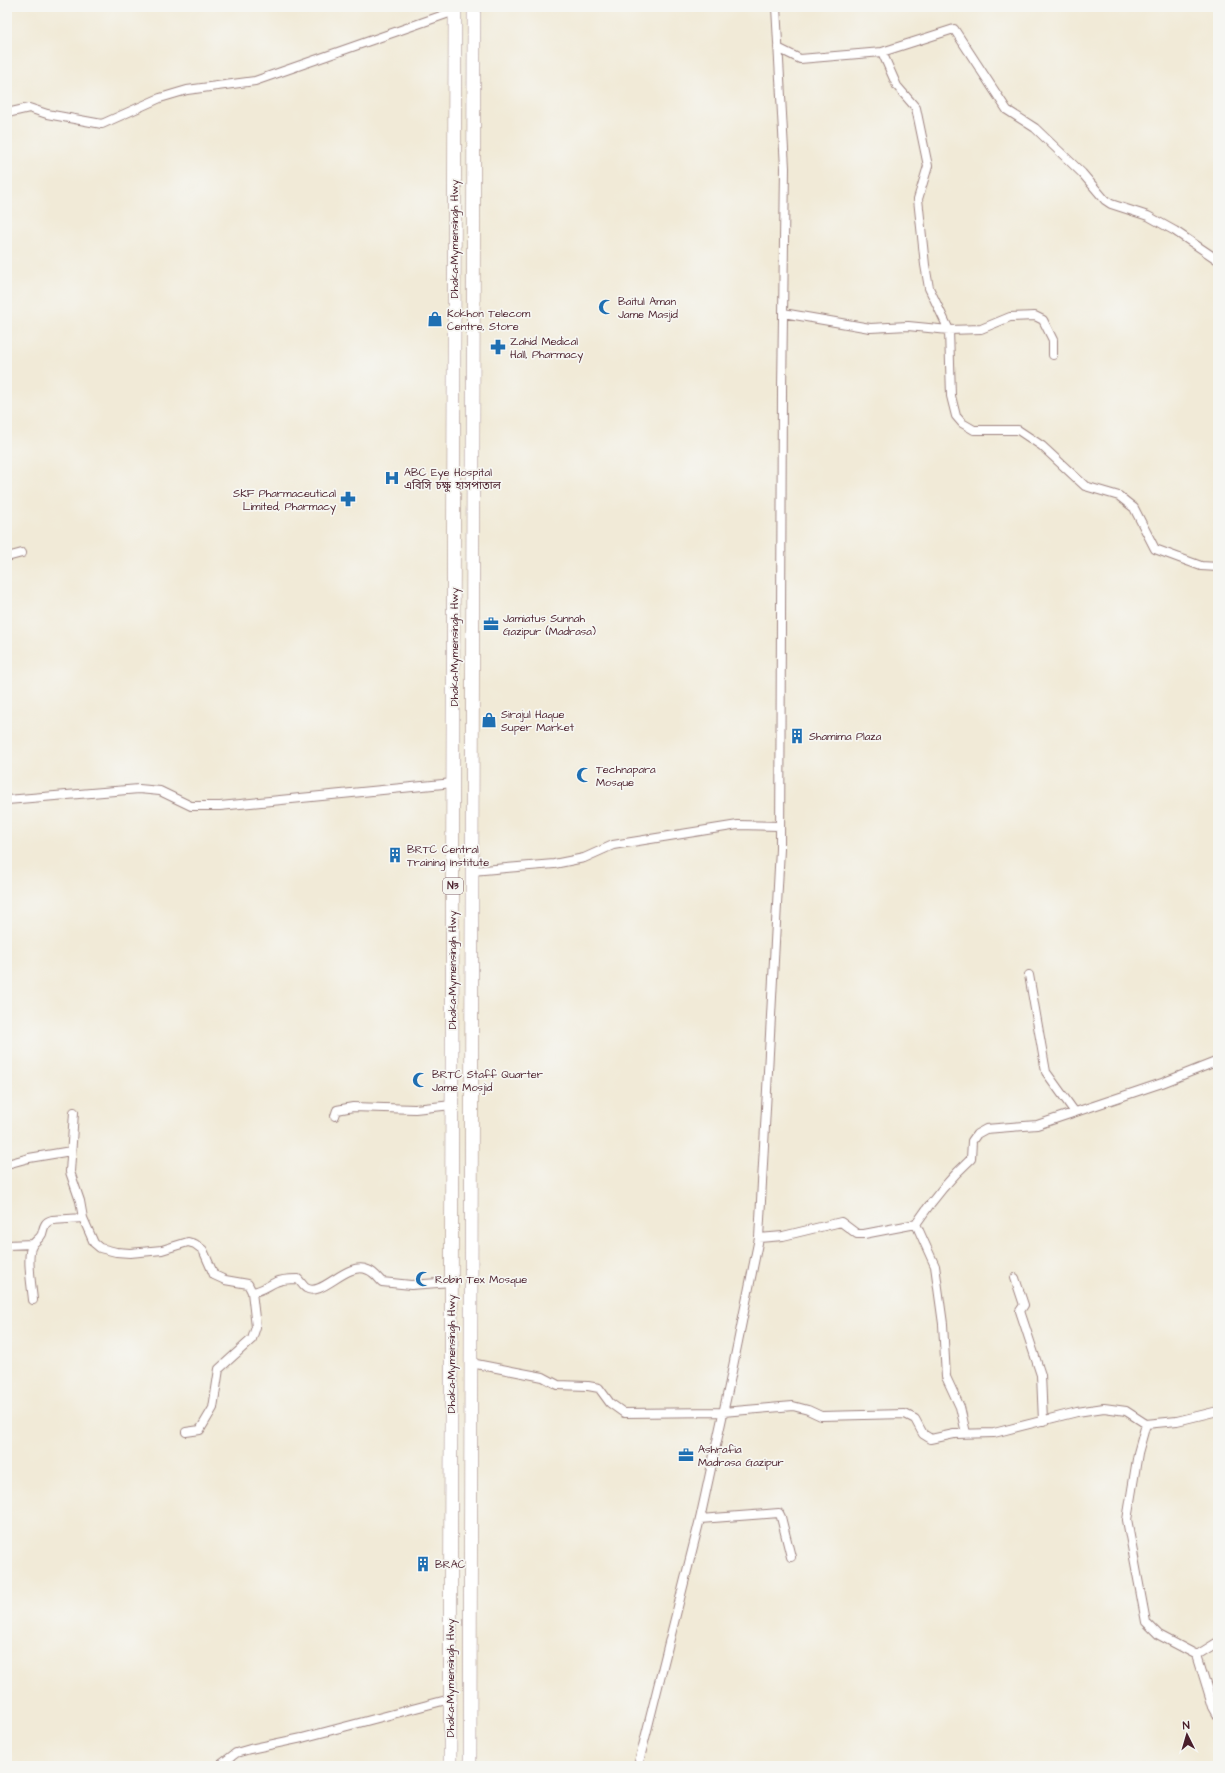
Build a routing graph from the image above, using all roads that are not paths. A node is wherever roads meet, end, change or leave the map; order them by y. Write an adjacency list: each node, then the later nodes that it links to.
1 (474, 7): 17 (highway, Dhaka-Mymensingh Hwy / N3)
2 (776, 7): 4 (street)
3 (455, 9): 6 (street); 14 (highway, Dhaka-Mymensingh Hwy / N3)
4 (778, 48): 5 (street); 8 (street)
5 (882, 52): 7 (street); 9 (street)
6 (7, 113)
7 (1218, 260)
8 (783, 314): 9 (street); 16 (street)
9 (949, 330): 10 (street); 13 (street)
10 (1053, 355)
11 (22, 553): 12 (street)
12 (7, 557)
13 (1218, 568)
14 (453, 783): 15 (street); 20 (highway, Dhaka-Mymensingh Hwy / N3)
15 (7, 800)
16 (780, 826): 17 (street); 28 (street)
17 (472, 871): 35 (highway, Dhaka-Mymensingh Hwy / N3)
18 (1029, 975): 21 (street)
19 (1218, 1061): 21 (street)
20 (452, 1105): 23 (street); 32 (highway, Dhaka-Mymensingh Hwy / N3)
21 (1074, 1111): 27 (street)
22 (74, 1112): 24 (street)
23 (335, 1116)
24 (71, 1151): 25 (street); 26 (street)
25 (7, 1164)
26 (83, 1218): 29 (street); 33 (street)
27 (916, 1224): 28 (street); 41 (street)
28 (759, 1238): 37 (street)
29 (33, 1244): 30 (street); 34 (street)
30 (7, 1245)
31 (1015, 1278): 38 (street)
32 (452, 1282): 33 (street); 46 (highway, Dhaka-Mymensingh Hwy / N3)
33 (252, 1292): 40 (street)
34 (33, 1300)
35 (471, 1363): 37 (street); 50 (highway, Dhaka-Mymensingh Hwy / N3)
36 (1218, 1411): 39 (street)
37 (723, 1412): 41 (street); 42 (street)
38 (1043, 1421): 39 (street); 41 (street)
39 (1146, 1424): 45 (street)
40 (186, 1432)
41 (966, 1433)
42 (700, 1520): 43 (street); 51 (street)
43 (791, 1557)
44 (1218, 1642): 45 (street)
45 (1197, 1655): 47 (street)
46 (450, 1699): 48 (street); 49 (highway, Dhaka-Mymensingh Hwy / N3)
47 (1218, 1716)
48 (220, 1766)
49 (450, 1766)
50 (470, 1766)
51 (638, 1766)

